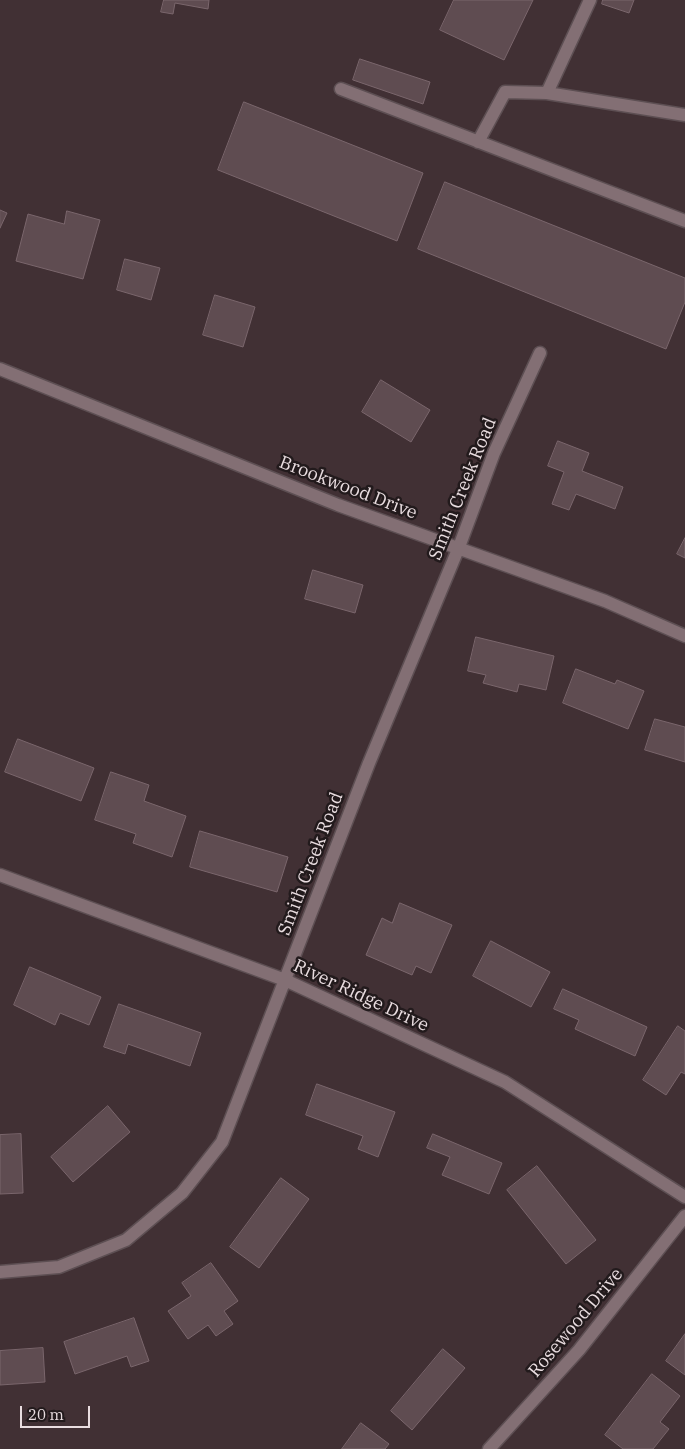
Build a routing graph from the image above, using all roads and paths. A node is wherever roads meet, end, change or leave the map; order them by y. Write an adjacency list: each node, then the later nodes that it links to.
1 (590, 0): 3 (street)
2 (341, 89): 5 (street)
3 (547, 93): 4 (street); 5 (street)
4 (685, 115)
5 (478, 142): 6 (street)
6 (685, 220)
7 (540, 353): 9 (street, Smith Creek Road)
8 (0, 369): 9 (street, Brookwood Drive)
9 (459, 547): 10 (street, Brookwood Drive); 12 (street, Smith Creek Road)
10 (685, 636)
11 (0, 875): 12 (street, River Ridge Drive)
12 (285, 980): 13 (street, River Ridge Drive); 15 (street, Smith Creek Road)
13 (685, 1197)
14 (685, 1216): 16 (street, Rosewood Drive)
15 (0, 1272)
16 (489, 1449)

